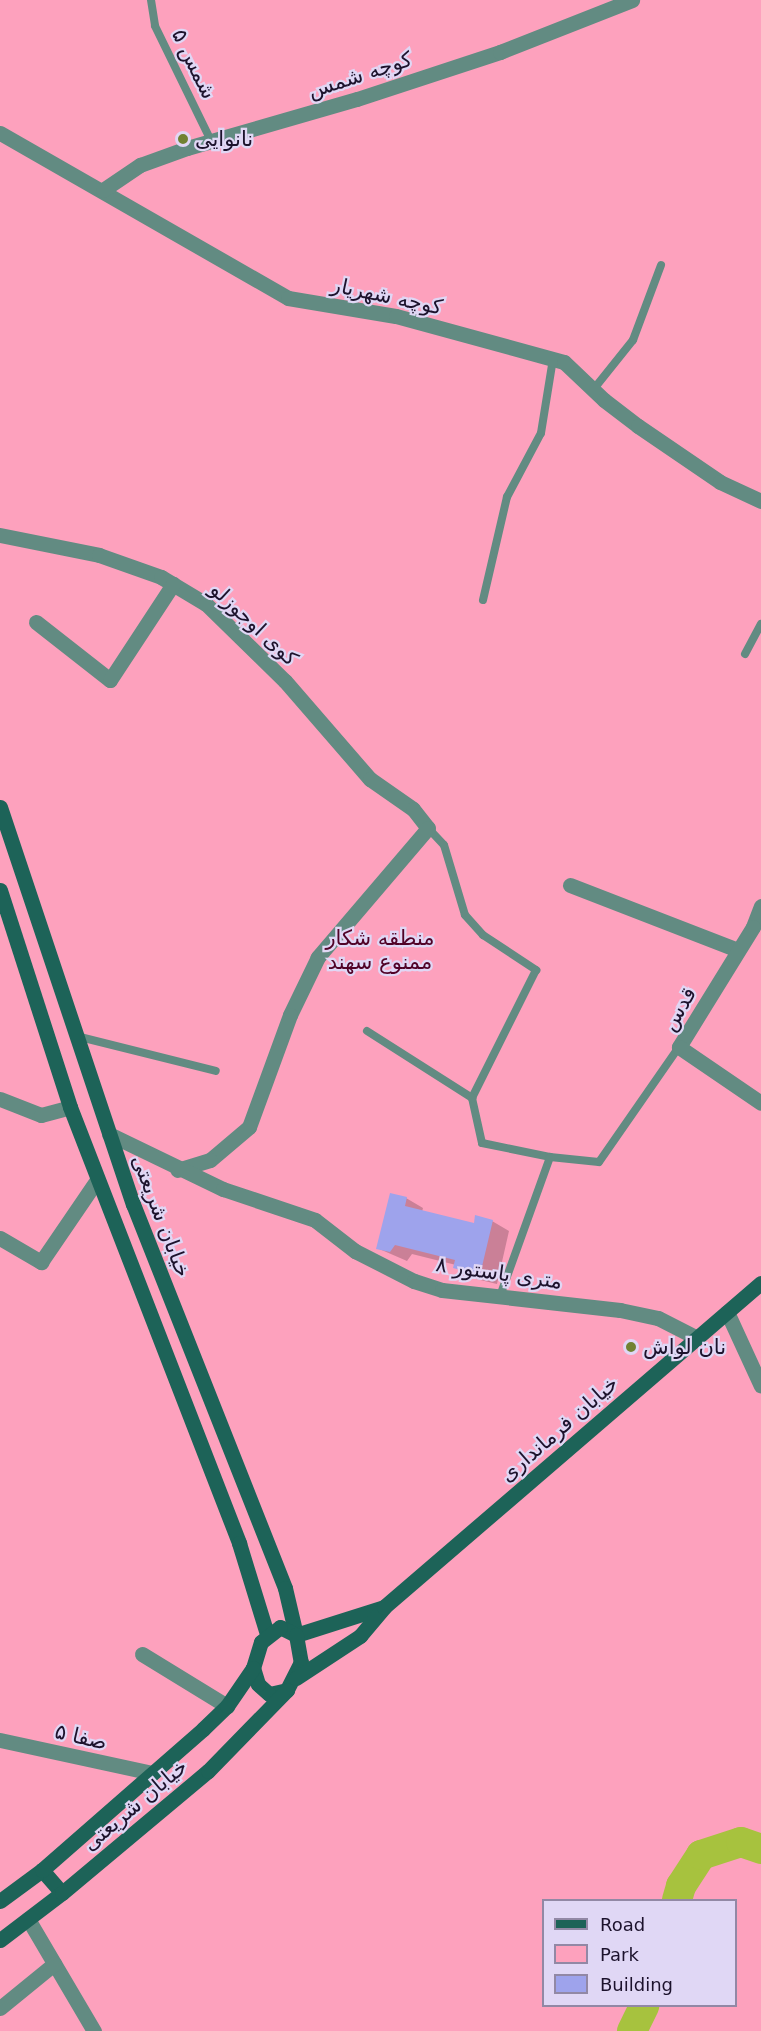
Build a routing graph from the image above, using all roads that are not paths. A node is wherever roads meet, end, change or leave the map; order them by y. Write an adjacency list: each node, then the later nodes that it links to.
1 (151, 0): 4 (lane, شمس ۵)
2 (632, 0): 4 (street, کوچه شمس)
3 (0, 133): 5 (street, کوچه شهریار)
4 (211, 141): 5 (street, کوچه شمس)
5 (103, 190): 7 (street, کوچه شهریار)
6 (661, 265): 8 (lane)
7 (553, 359): 8 (street, کوچه شهریار); 12 (lane)
8 (593, 390): 9 (street, کوچه شهریار)
9 (761, 501)
10 (0, 535): 11 (street, کوی اوجوزلو)
11 (173, 584): 13 (street); 17 (street, کوی اوجوزلو)
12 (483, 600)
13 (36, 622)
14 (761, 624): 15 (lane)
15 (745, 654)
16 (0, 807): 20 (main road, خیابان شریعتی)
17 (429, 828): 27 (lane); 33 (street)
18 (570, 885): 22 (street)
19 (2, 896): 20 (main road); 30 (main road)
20 (29, 896): 24 (main road, خیابان شریعتی)
21 (761, 908): 22 (street, قدس)
22 (738, 951): 25 (street, قدس)
23 (367, 1031): 27 (lane)
24 (76, 1036): 26 (lane); 31 (main road, خیابان شریعتی)
25 (679, 1047): 29 (street, قدس); 32 (lane)
26 (216, 1071)
27 (472, 1098): 32 (lane)
28 (0, 1099): 30 (street)
29 (761, 1103)
30 (70, 1107): 34 (main road)
31 (109, 1134): 33 (street, ۸ متری پاستور); 41 (main road, خیابان شریعتی)
32 (550, 1157): 37 (lane)
33 (177, 1170): 37 (street, ۸ متری پاستور)
34 (97, 1180): 35 (street); 42 (main road)
35 (0, 1238)
36 (761, 1283): 38 (main road, خیابان فرمانداری)
37 (500, 1296): 39 (street, ۸ متری پاستور)
38 (727, 1312): 39 (main road, خیابان فرمانداری); 40 (street)
39 (697, 1338): 43 (main road, خیابان فرمانداری)
40 (761, 1386)
41 (264, 1534): 42 (main road); 45 (main road, خیابان شریعتی)
42 (239, 1543): 44 (main road)
43 (384, 1607): 45 (main road, خیابان فرمانداری); 48 (main road, خیابان فرمانداری)
44 (267, 1634): 45 (main road); 47 (main road)
45 (296, 1635): 48 (main road)
46 (142, 1654): 49 (street)
47 (253, 1668): 48 (main road); 49 (main road, خیابان شریعتی)
48 (292, 1684): 53 (main road, خیابان شریعتی)
49 (227, 1706): 51 (main road, خیابان شریعتی)
50 (0, 1740): 51 (street, صفا ۵)
51 (152, 1773): 52 (main road, خیابان شریعتی)
52 (42, 1870): 53 (main road); 54 (main road, خیابان شریعتی)
53 (62, 1893): 55 (main road, خیابان شریعتی)
54 (0, 1901)
55 (28, 1919): 56 (main road, خیابان شریعتی); 57 (street)
56 (0, 1940)
57 (54, 1964): 58 (street); 59 (street)
58 (0, 2008)
59 (94, 2031)

